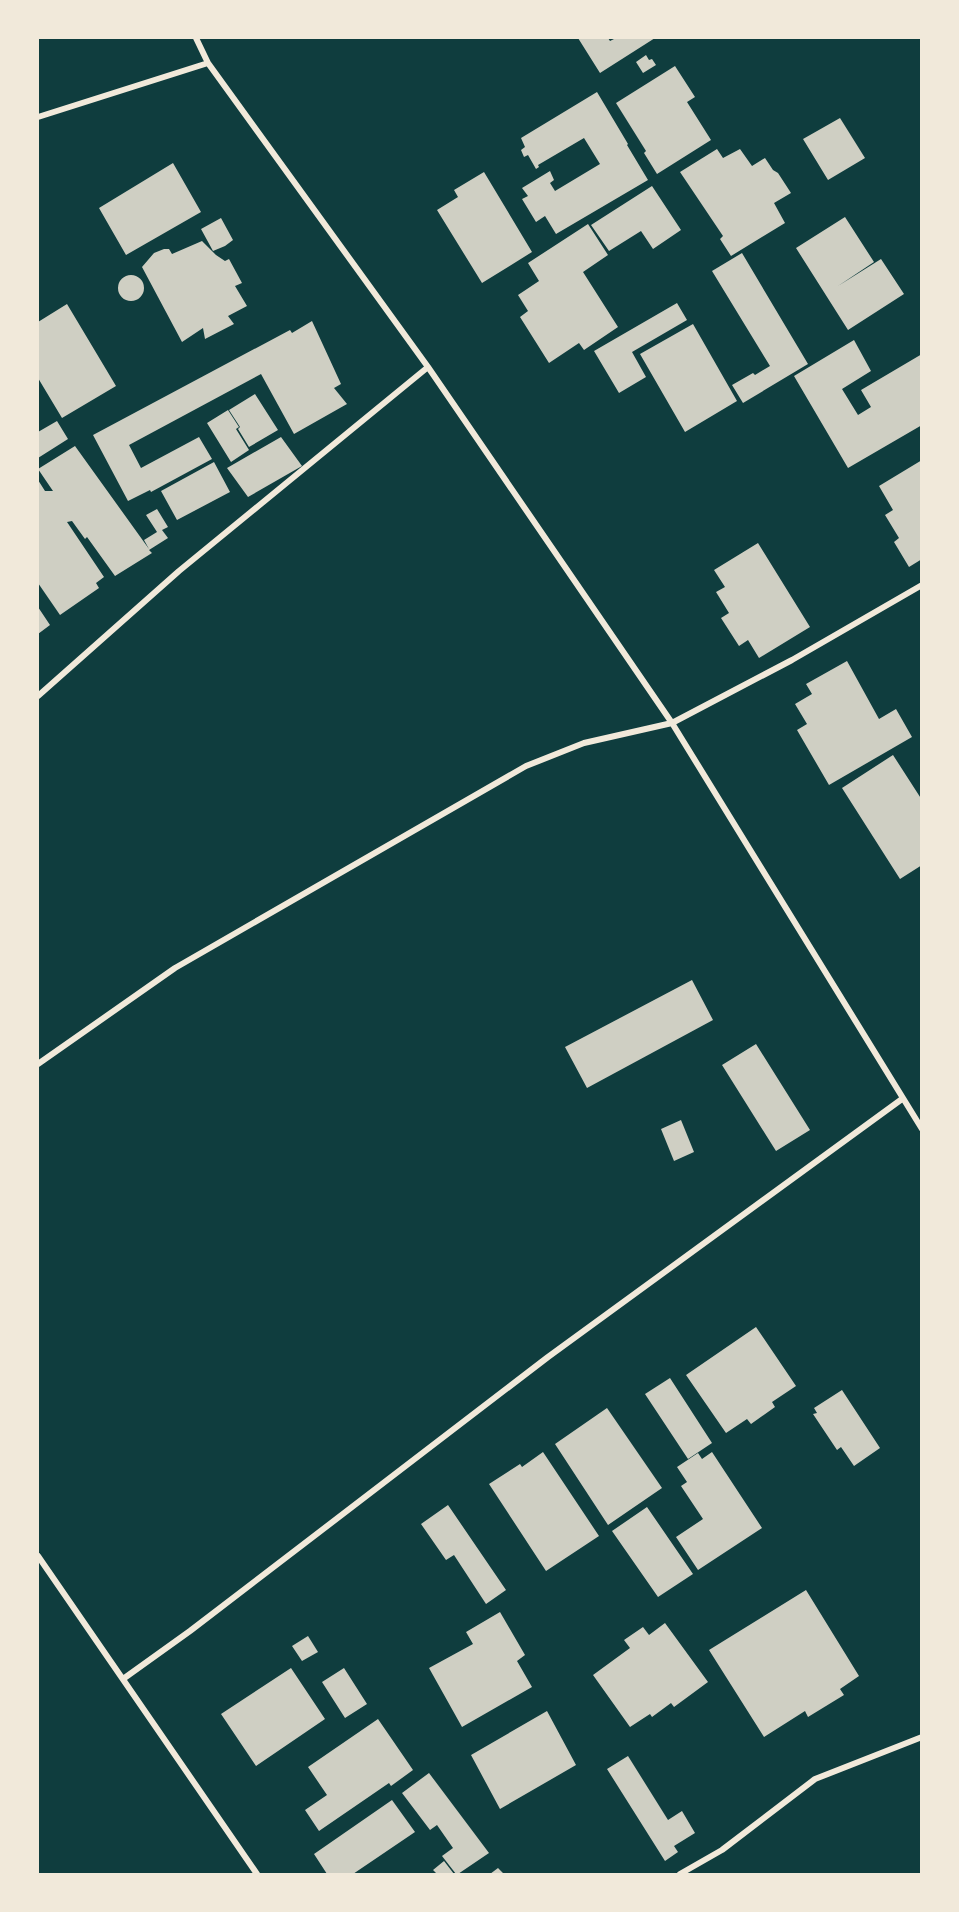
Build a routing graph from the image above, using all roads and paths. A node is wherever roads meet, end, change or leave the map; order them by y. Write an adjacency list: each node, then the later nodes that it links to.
1 (196, 38): 2 (street)
2 (208, 63): 3 (street); 4 (street)
3 (38, 117)
4 (428, 367): 6 (street); 7 (street)
5 (921, 585): 7 (street)
6 (38, 696)
7 (672, 723): 8 (street); 9 (street)
8 (38, 1064)
9 (902, 1099): 10 (street); 12 (street)
10 (921, 1129)
11 (38, 1556): 12 (street)
12 (123, 1679): 14 (street)
13 (921, 1737): 15 (street)
14 (256, 1875)
15 (680, 1875)

